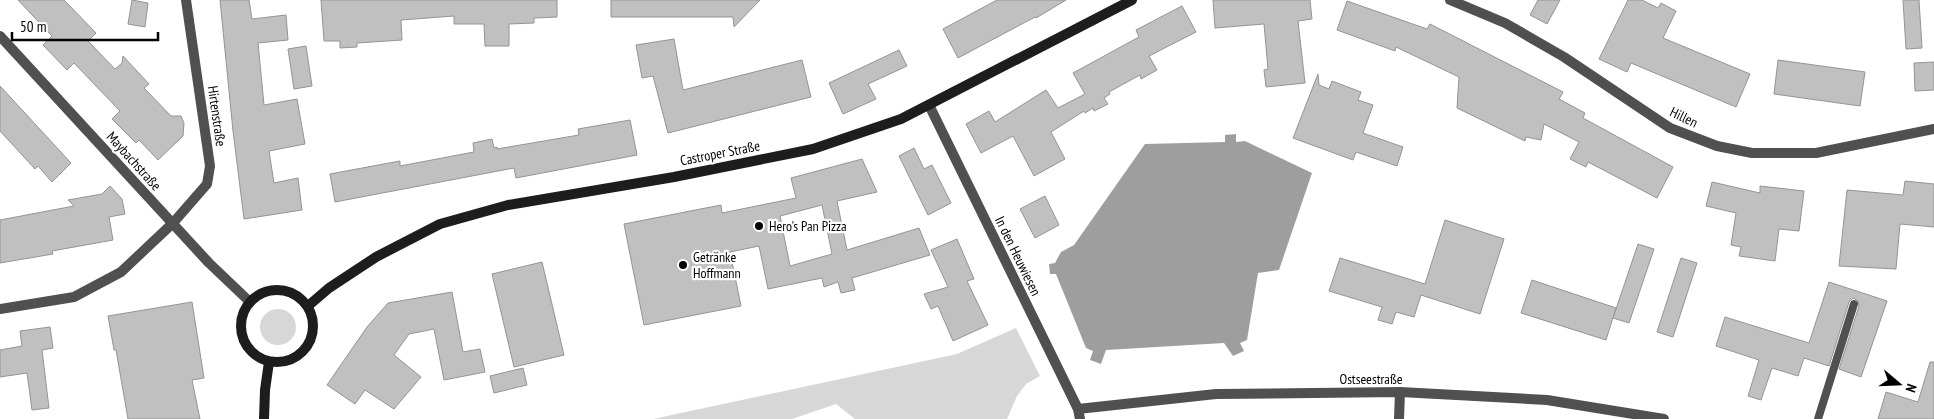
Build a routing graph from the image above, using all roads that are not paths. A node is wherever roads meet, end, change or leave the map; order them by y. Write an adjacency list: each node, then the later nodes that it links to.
1 (186, 0): 7 (street, Hirtenstraße)
2 (1132, 0): 5 (main road, Castroper Straße)
3 (1450, 0): 6 (street, Hillen)
4 (2, 42): 7 (street, Maybachstraße)
5 (929, 105): 10 (main road, Castroper Straße); 14 (street, In den Heuwiesen)
6 (1934, 129)
7 (173, 223): 8 (street, Maybachstraße); 11 (street, Hirtenstraße)
8 (250, 302): 10 (main road); 12 (main road)
9 (1854, 304): 18 (lane)
10 (308, 306): 12 (main road)
11 (0, 308)
12 (269, 362): 15 (main road)
13 (1400, 392): 14 (street, Ostseestraße); 16 (street); 17 (street, Ostseestraße)
14 (1079, 414)
15 (264, 419)
16 (1399, 419)
17 (1664, 419)
18 (1818, 419)

